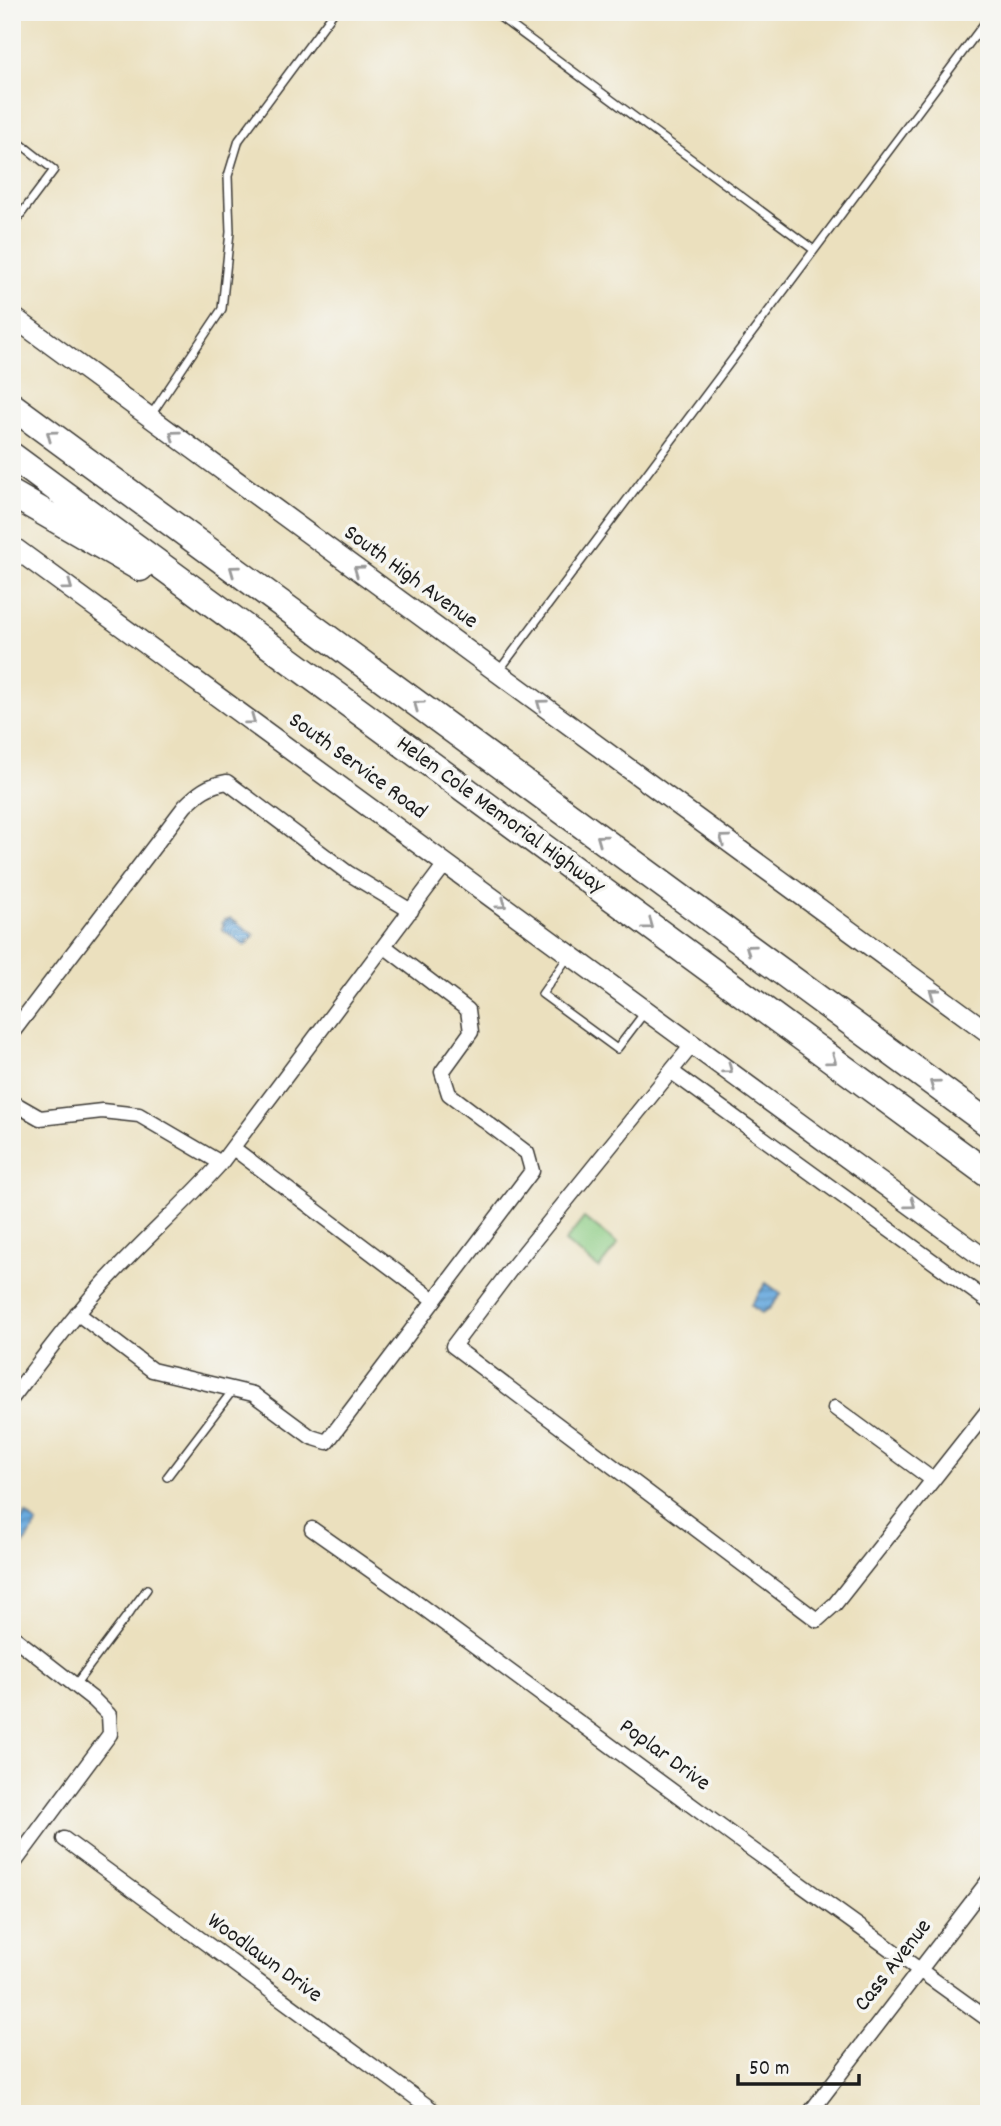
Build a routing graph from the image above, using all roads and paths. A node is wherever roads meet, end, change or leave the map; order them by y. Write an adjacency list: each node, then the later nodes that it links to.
1 (334, 12): 9 (lane)
2 (493, 12): 6 (lane)
3 (989, 17): 6 (lane)
4 (12, 137): 5 (lane)
5 (12, 226)
6 (814, 250): 14 (lane)
7 (12, 316): 9 (main road, South High Avenue)
8 (12, 406): 25 (highway, Helen Cole Memorial Highway, one-way to 8)
9 (149, 417): 14 (main road, South High Avenue, one-way to 9)
10 (12, 456): 13 (highway, Helen Cole Memorial Highway)
11 (12, 494): 13 (highway)
12 (12, 546): 15 (main road, South Service Road, one-way to 15)
13 (247, 631): 28 (highway, Helen Cole Memorial Highway, one-way to 28)
14 (498, 673): 21 (main road, South High Avenue, one-way to 14)
15 (446, 863): 16 (street); 18 (main road, South Service Road, one-way to 18)
16 (411, 911): 17 (street); 20 (street)
17 (384, 946): 26 (street); 30 (street)
18 (570, 954): 19 (main road, South Service Road); 19 (lane)
19 (646, 1010): 22 (main road, South Service Road)
20 (12, 1033)
21 (989, 1033)
22 (693, 1044): 23 (street); 29 (main road, South Service Road, one-way to 29)
23 (672, 1072): 31 (street); 38 (street)
24 (12, 1102): 27 (street)
25 (989, 1124)
26 (233, 1148): 27 (street); 30 (street)
27 (221, 1163): 32 (street)
28 (989, 1175)
29 (989, 1262)
30 (434, 1300): 33 (street)
31 (989, 1302)
32 (78, 1313): 33 (street); 34 (street)
33 (233, 1389): 37 (lane)
34 (12, 1398)
35 (835, 1408): 38 (street)
36 (989, 1409): 38 (street)
37 (167, 1477)
38 (933, 1480)
39 (312, 1529): 46 (street, Poplar Drive)
40 (147, 1589): 42 (lane)
41 (12, 1636): 42 (street)
42 (75, 1685): 44 (street)
43 (64, 1839): 48 (street, Woodlawn Drive)
44 (15, 1858)
45 (989, 1880): 46 (street, Cass Avenue)
46 (919, 1970): 47 (street, Poplar Drive); 49 (street, Cass Avenue)
47 (989, 2020)
48 (438, 2114)
49 (809, 2114)

